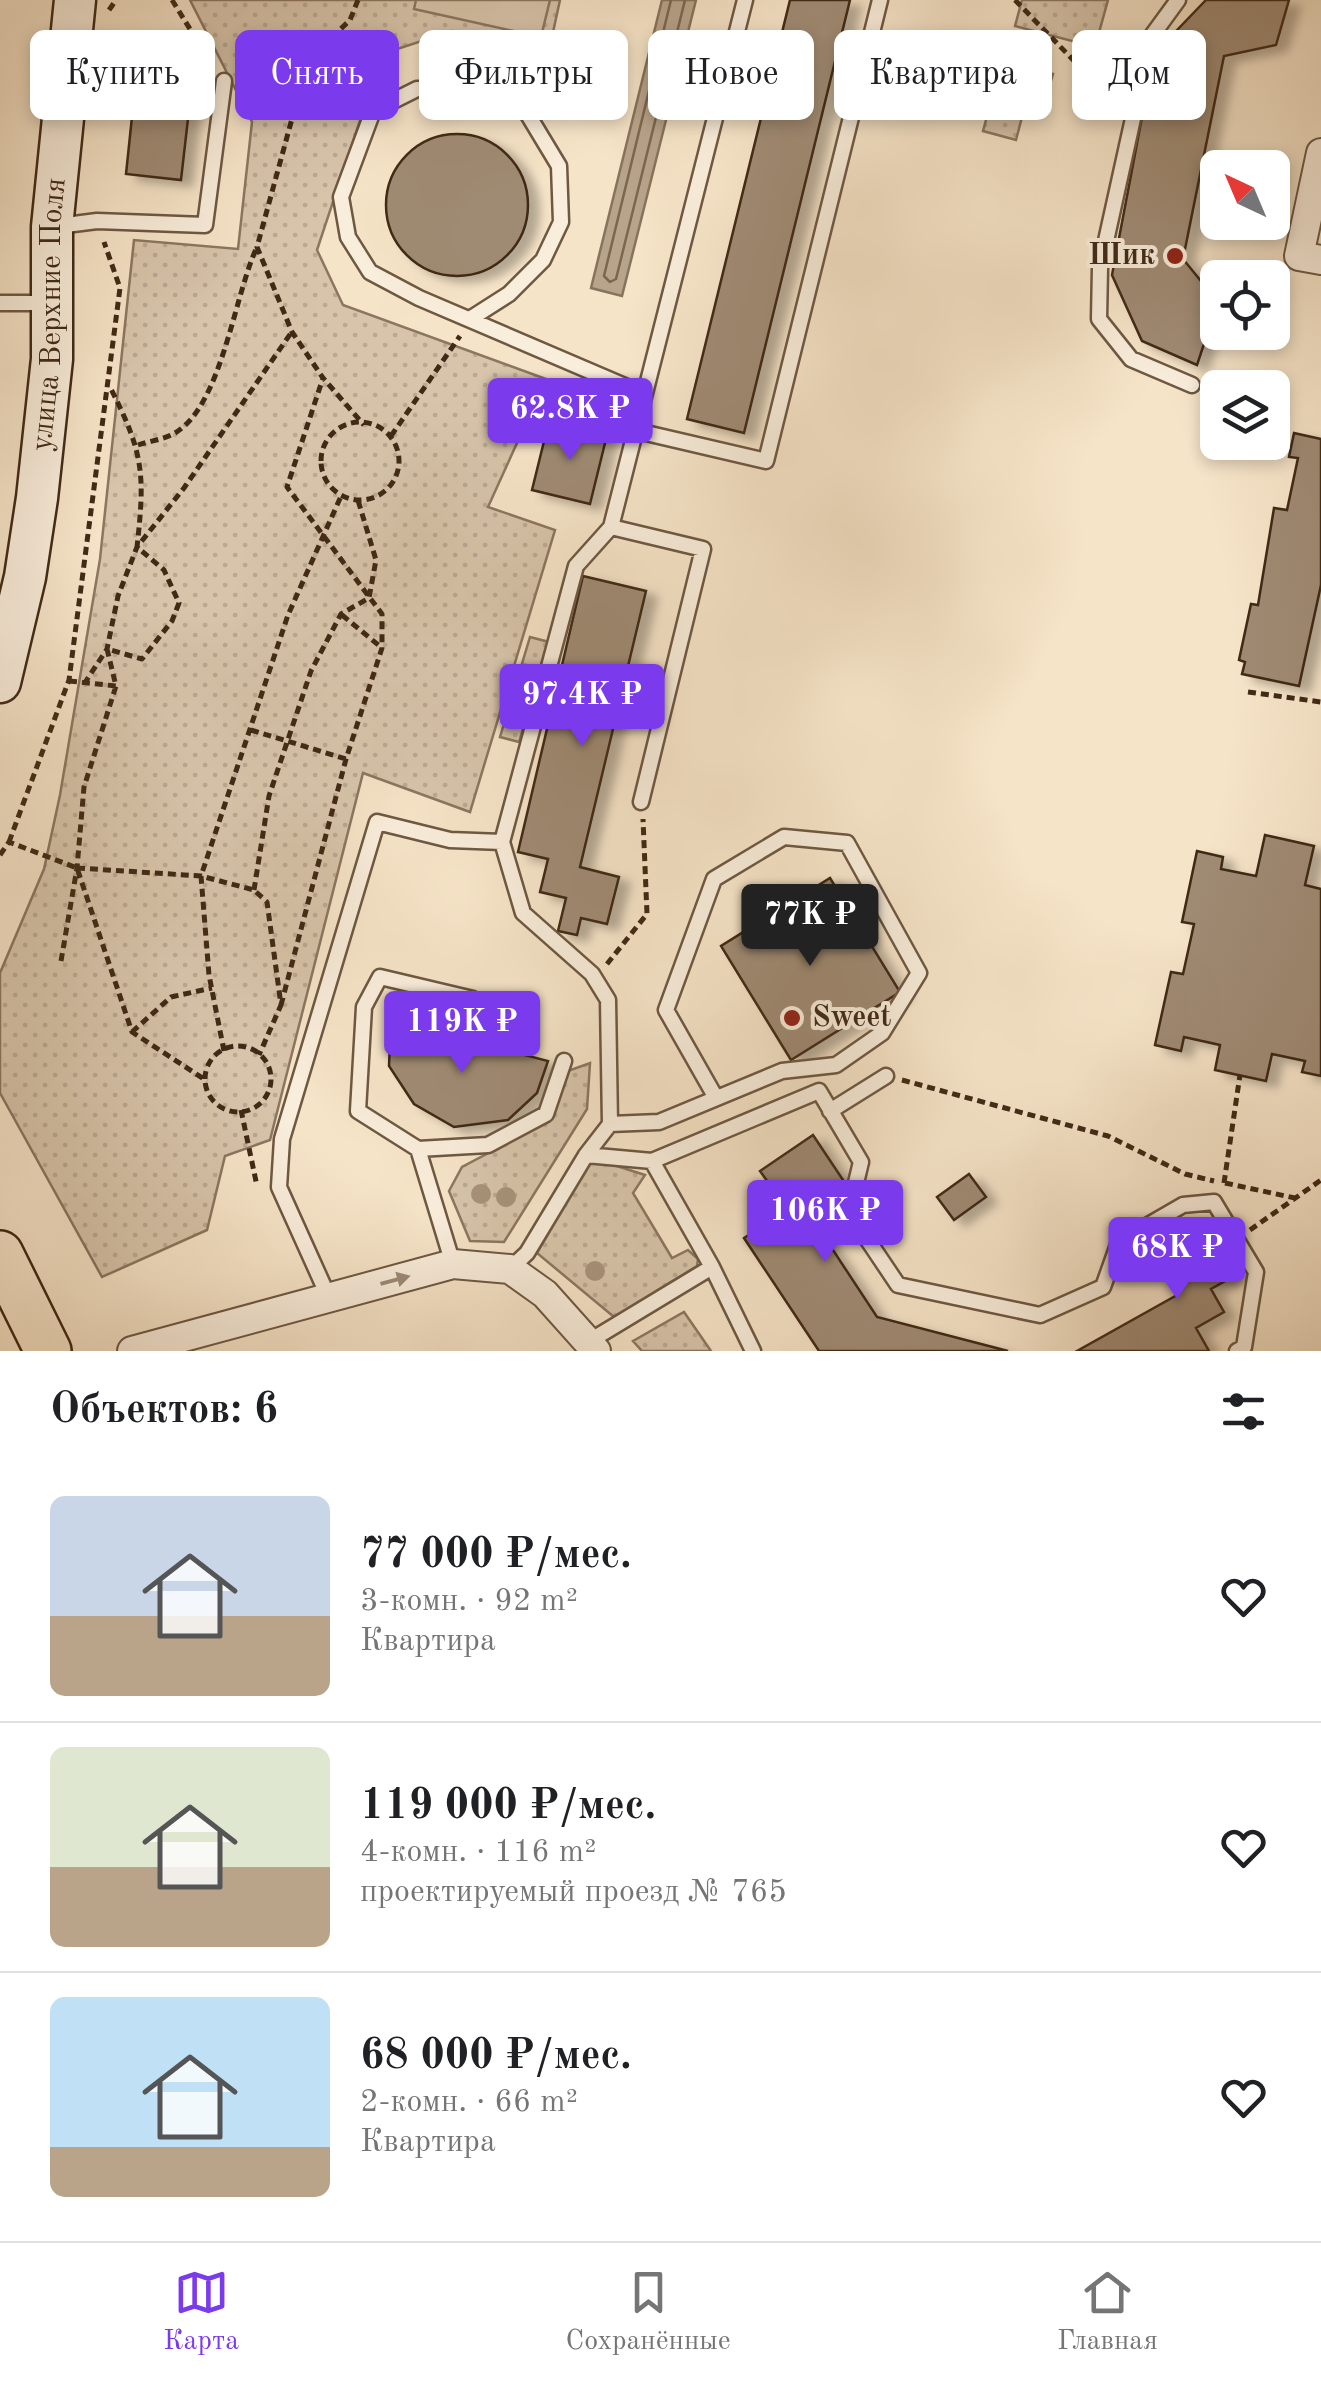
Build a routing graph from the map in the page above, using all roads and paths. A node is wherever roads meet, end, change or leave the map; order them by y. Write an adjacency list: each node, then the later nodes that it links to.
1 (116, 0): 8 (path)
2 (172, 0): 9 (path)
3 (358, 0): 17 (path)
4 (745, 0): 26 (lane)
5 (880, 0): 28 (lane)
6 (1015, 0): 11 (path)
7 (1178, 0): 10 (lane)
8 (91, 6): 16 (main road, улица Верхние Поля)
9 (190, 30)
10 (1156, 30)
11 (1072, 58)
12 (224, 82): 15 (lane)
13 (1132, 120): 24 (lane)
14 (1321, 153): 18 (street)
15 (97, 221): 16 (lane); 25 (path)
16 (52, 227): 20 (main road, улица Верхние Поля)
17 (257, 247): 22 (path); 30 (path)
18 (1321, 260)
19 (0, 302): 20 (lane)
20 (53, 303): 41 (main road, улица Верхние Поля)
21 (473, 317): 21 (lane); 26 (lane); 29 (path)
22 (292, 332): 23 (path); 35 (path)
23 (323, 378): 27 (path); 34 (path)
24 (1192, 385)
25 (110, 386): 30 (path); 40 (path)
26 (641, 393): 28 (lane)
27 (364, 425): 29 (path); 31 (path)
28 (633, 430): 33 (lane)
29 (391, 436): 32 (path)
30 (138, 446): 35 (path)
31 (342, 494): 32 (path); 34 (path)
32 (357, 496): 36 (path)
33 (610, 527): 49 (lane); 51 (lane)
34 (323, 534): 36 (path); 46 (path)
35 (137, 546): 39 (path); 39 (path)
36 (369, 598): 37 (path); 38 (path)
37 (342, 614): 38 (path); 47 (path)
38 (382, 648): 48 (path)
39 (107, 649): 42 (path); 43 (path)
40 (69, 680): 42 (path); 50 (path)
41 (0, 682)
42 (84, 684): 43 (path)
43 (116, 686): 53 (path)
44 (1248, 692): 45 (path)
45 (1321, 702)
46 (250, 730): 47 (path); 54 (path)
47 (284, 740): 48 (path); 55 (path)
48 (346, 758): 60 (path)
49 (640, 802): 57 (path)
50 (9, 842): 52 (path); 53 (path)
51 (502, 842): 57 (lane); 77 (lane)
52 (0, 855)
53 (77, 868): 54 (path); 56 (path); 61 (path)
54 (201, 876): 55 (path); 58 (path)
55 (254, 890): 60 (path)
56 (60, 962)
57 (595, 979): 71 (lane)
58 (212, 988): 61 (path); 62 (path)
59 (473, 999): 72 (lane)
60 (281, 1004): 63 (path)
61 (132, 1032): 67 (path)
62 (224, 1051): 63 (path); 67 (path)
63 (259, 1055): 69 (path)
64 (564, 1061): 72 (lane)
65 (1240, 1075): 76 (path)
66 (886, 1076): 70 (lane); 76 (path)
67 (207, 1082): 69 (path)
68 (716, 1098): 68 (lane); 71 (lane)
69 (240, 1110): 77 (path)
70 (830, 1111): 74 (lane); 79 (lane)
71 (610, 1124): 73 (lane)
72 (418, 1149): 81 (lane)
73 (586, 1155): 74 (lane); 83 (lane)
74 (652, 1161): 82 (lane)
75 (1321, 1180): 78 (path)
76 (1224, 1183): 78 (path)
77 (279, 1187): 84 (lane)
78 (1295, 1198): 79 (path)
79 (1237, 1240): 86 (lane)
80 (0, 1254): 87 (main road)
81 (453, 1264): 83 (street); 84 (street, one-way to 81)
82 (712, 1266): 85 (lane); 89 (lane)
83 (510, 1269): 85 (street)
84 (329, 1298): 88 (street)
85 (592, 1346)
86 (1241, 1350)
87 (48, 1351)
88 (132, 1351)
89 (752, 1351)

